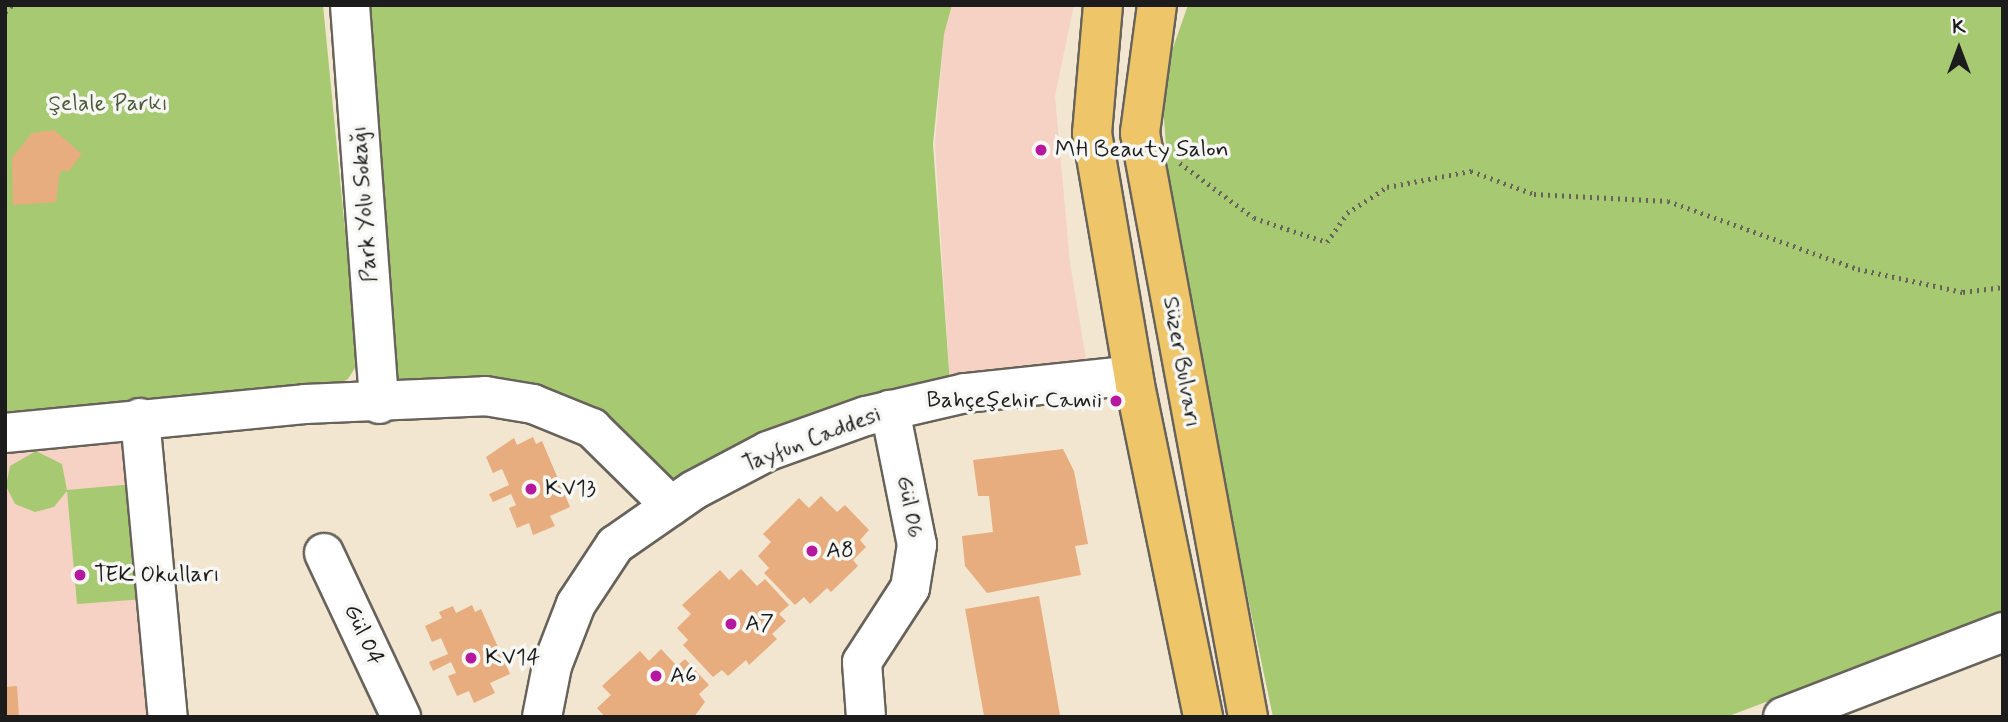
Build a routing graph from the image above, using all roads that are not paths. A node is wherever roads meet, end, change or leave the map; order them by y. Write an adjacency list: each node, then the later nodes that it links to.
1 (350, 5): 5 (street, Park Yolu Sokağı)
2 (1103, 5): 4 (main road)
3 (1157, 5): 17 (main road, Süzer Bulvarı)
4 (1133, 375): 6 (street, Tayfun Caddesi); 16 (main road)
5 (379, 404): 7 (street); 9 (street)
6 (890, 410): 9 (street, Tayfun Caddesi); 15 (street, Gül 06)
7 (140, 418): 8 (street); 12 (street)
8 (5, 433)
9 (671, 506): 14 (street, Tayfun Caddesi)
10 (324, 553): 13 (street, Gül 04)
11 (2003, 632): 18 (street)
12 (168, 717)
13 (401, 717)
14 (542, 717)
15 (866, 717)
16 (1203, 717)
17 (1248, 717)
18 (1783, 717)

